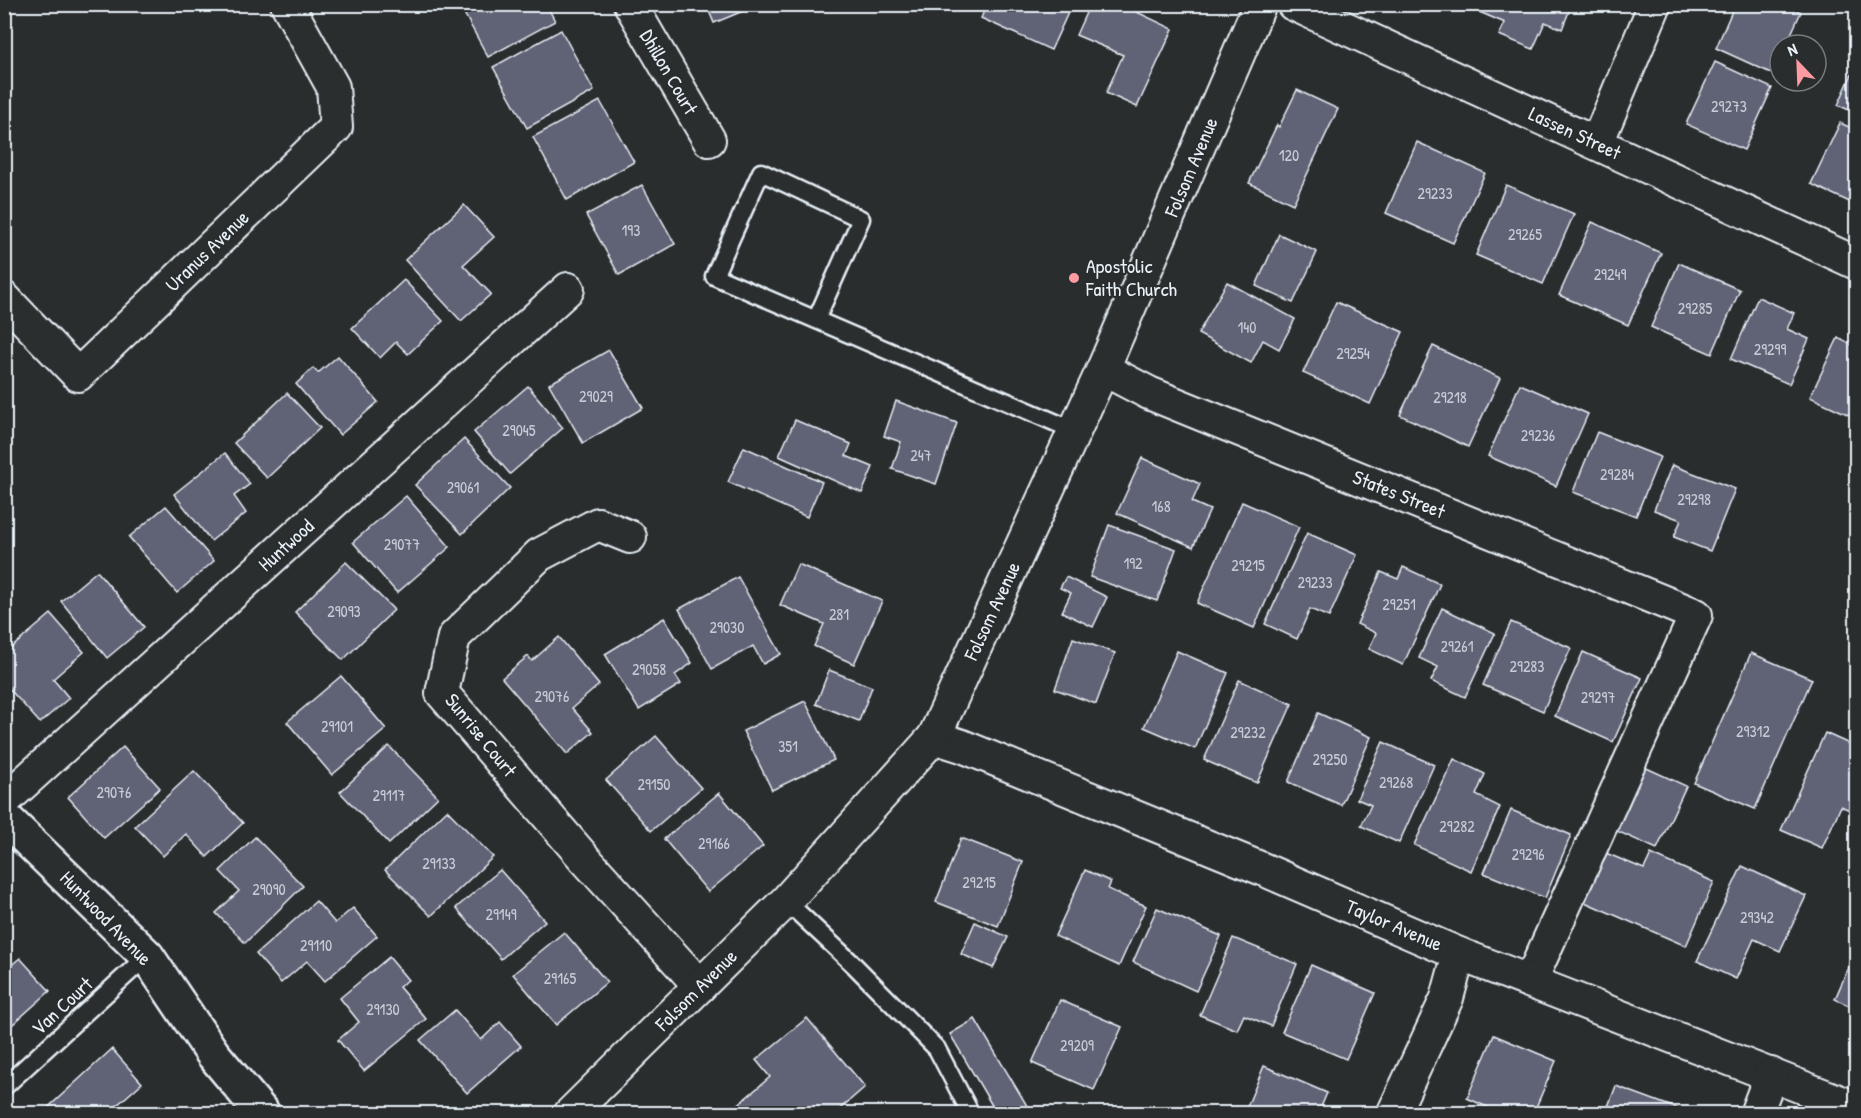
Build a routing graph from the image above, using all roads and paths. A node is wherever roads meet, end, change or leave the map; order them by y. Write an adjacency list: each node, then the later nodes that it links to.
1 (287, 4): 10 (street, Uranus Avenue)
2 (630, 4): 6 (street, Dhillon Court)
3 (1260, 4): 12 (street, Folsom Avenue)
4 (1293, 4): 7 (street, Lassen Street)
5 (1655, 4): 7 (street)
6 (709, 140)
7 (1597, 143): 8 (street, Lassen Street)
8 (1857, 263)
9 (568, 289): 16 (street, Huntwood)
10 (4, 298)
11 (816, 320): 11 (lane); 13 (lane)
12 (1103, 369): 13 (street, Folsom Avenue); 21 (street, States Street)
13 (1075, 431): 15 (street, Folsom Avenue)
14 (630, 537): 22 (street, Sunrise Court)
15 (934, 737): 18 (street, Folsom Avenue); 19 (street, Taylor Avenue)
16 (4, 801)
17 (4, 817): 20 (street, Huntwood Avenue)
18 (786, 900): 22 (street, Folsom Avenue); 28 (lane)
19 (1459, 954): 21 (street, Taylor Avenue); 29 (street)
20 (147, 957): 24 (lane, Van Court); 26 (street, Huntwood Avenue)
21 (1531, 980): 23 (street, Taylor Avenue)
22 (700, 986): 27 (street, Folsom Avenue)
23 (1771, 1074): 25 (street, Taylor Avenue); 30 (street)
24 (4, 1087)
25 (1857, 1108)
26 (263, 1113)
27 (570, 1113)
28 (971, 1113)
29 (1393, 1113)
30 (1756, 1113)

